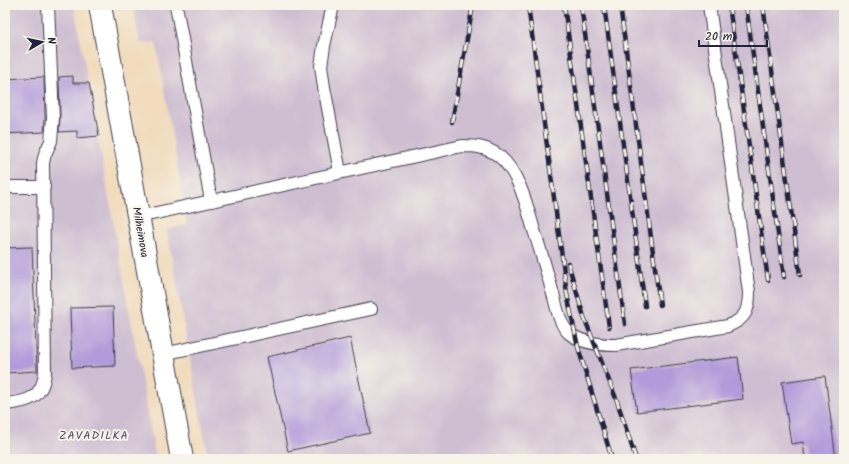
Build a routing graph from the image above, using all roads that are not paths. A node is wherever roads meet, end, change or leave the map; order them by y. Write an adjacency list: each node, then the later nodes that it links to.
1 (48, 5): 8 (lane)
2 (100, 5): 10 (street, Milheimova)
3 (176, 5): 9 (lane)
4 (333, 5): 6 (lane)
5 (709, 5): 6 (lane)
6 (340, 172): 9 (lane)
7 (5, 187): 8 (lane)
8 (44, 187): 13 (lane)
9 (211, 201): 10 (lane)
10 (138, 217): 12 (street, Milheimova)
11 (371, 309): 12 (lane)
12 (163, 354): 14 (street, Milheimova)
13 (5, 404)
14 (182, 459)

